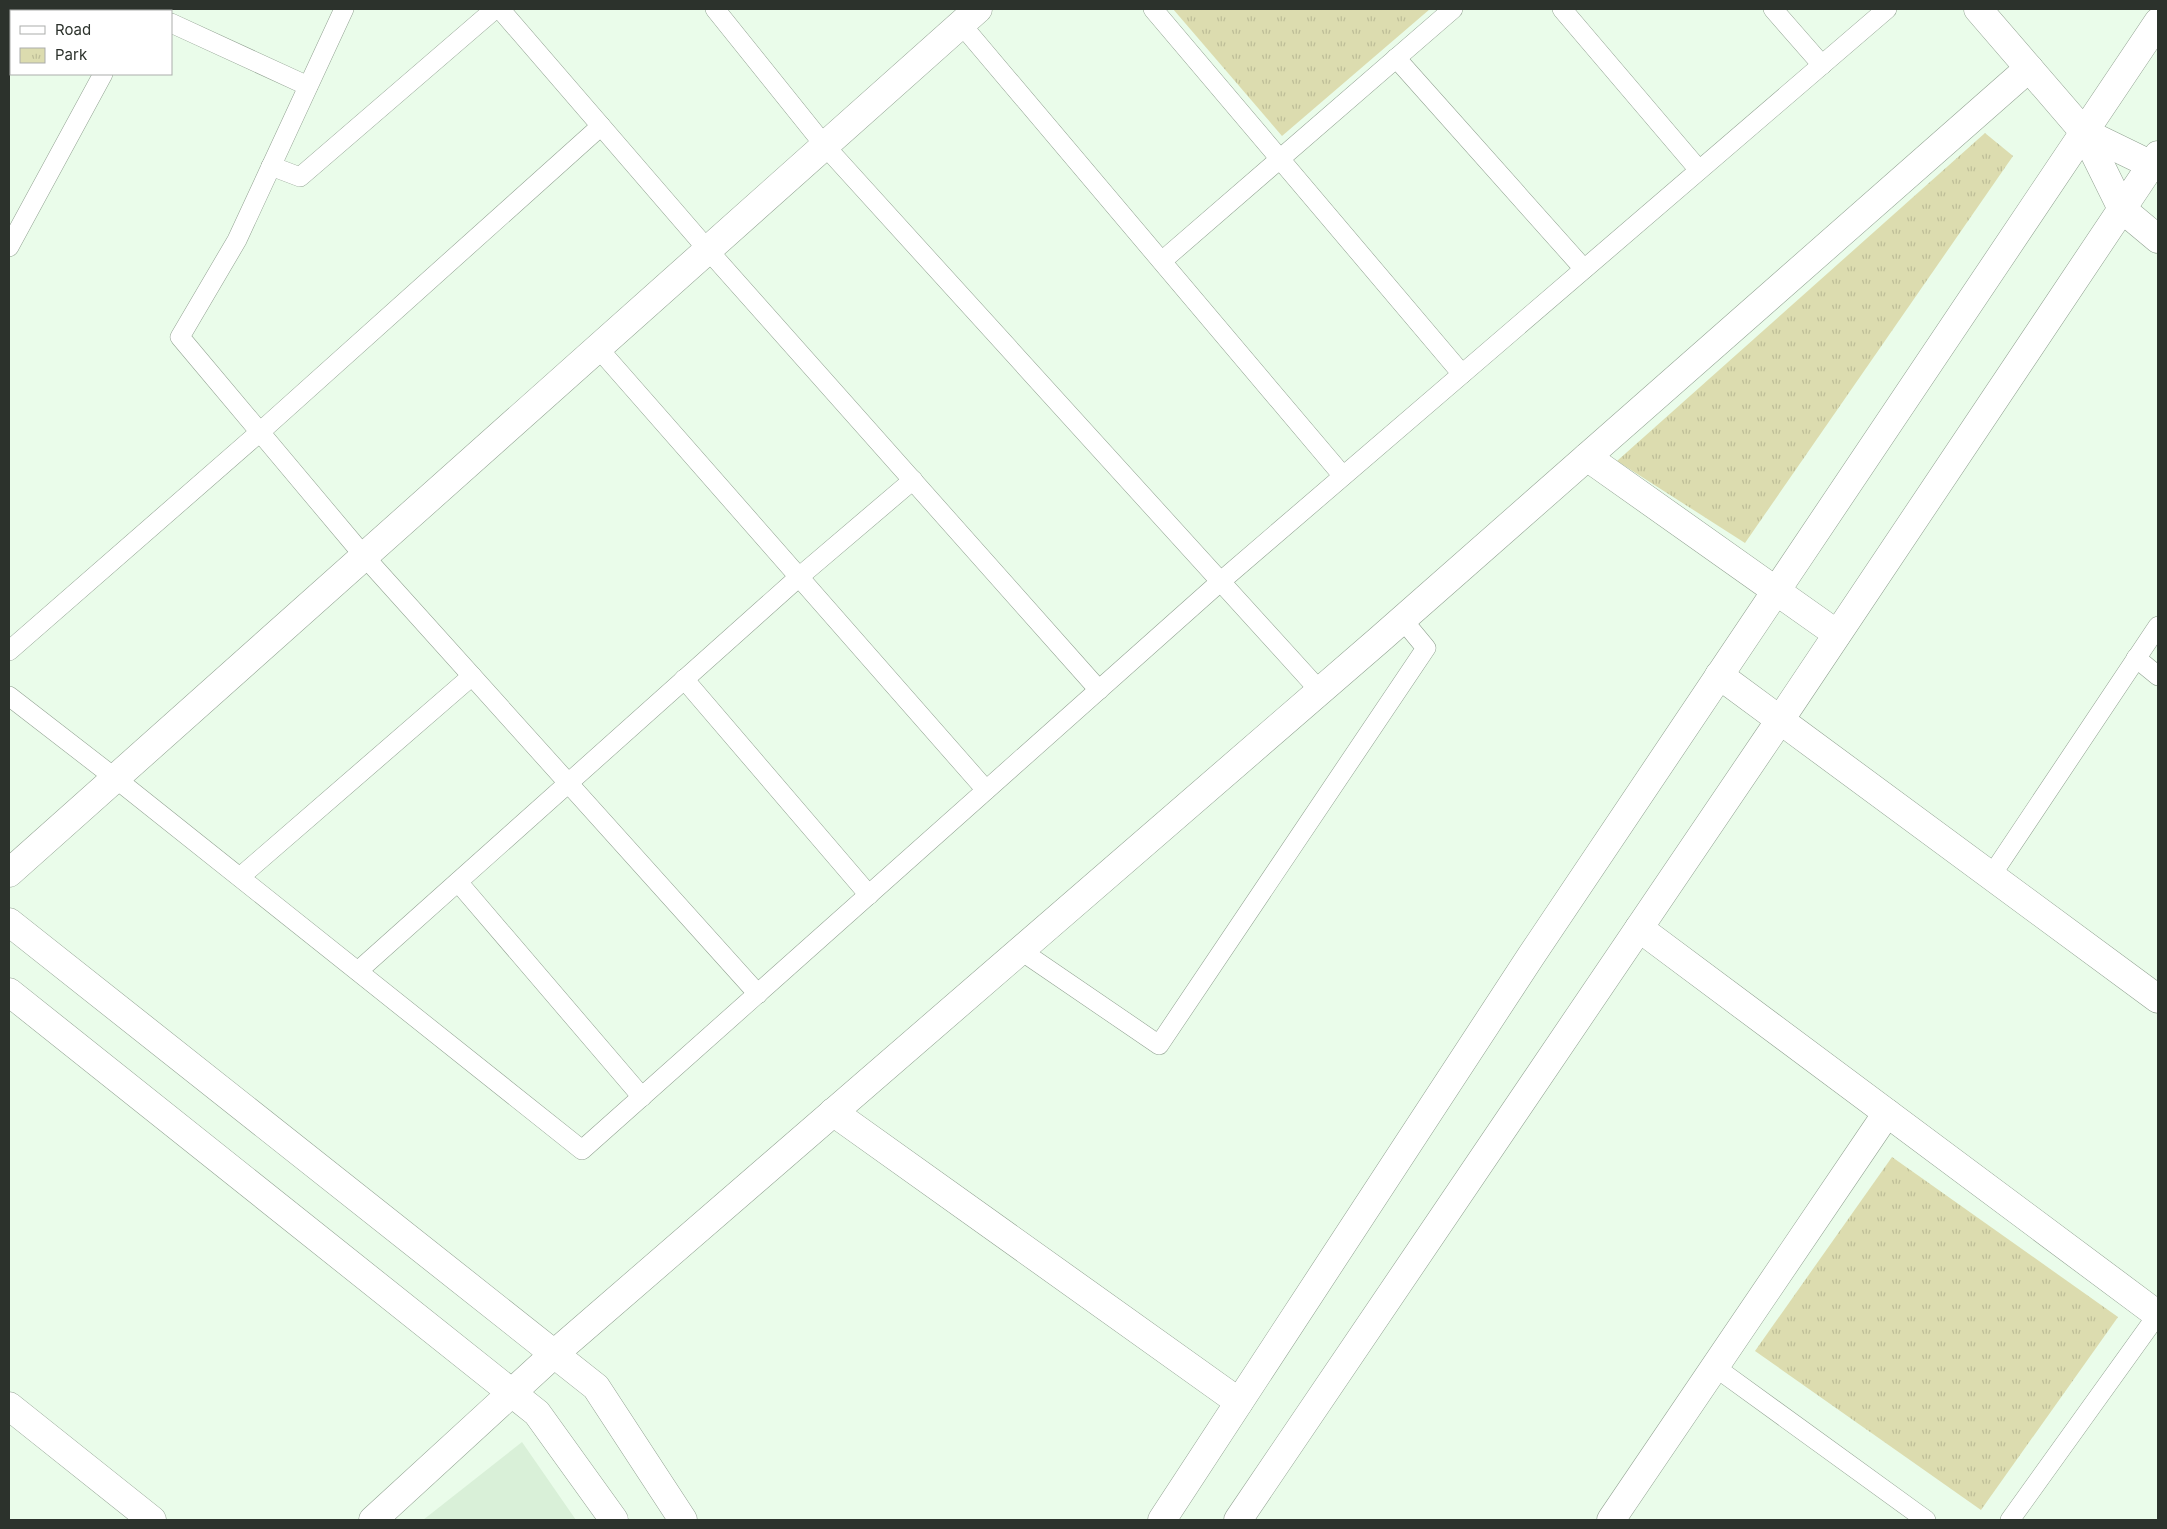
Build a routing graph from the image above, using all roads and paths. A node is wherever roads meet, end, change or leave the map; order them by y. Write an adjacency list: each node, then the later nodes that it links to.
1 (344, 9): 18 (lane)
2 (495, 9): 24 (lane)
3 (500, 9): 19 (lane)
4 (715, 9): 21 (lane)
5 (1153, 9): 22 (lane)
6 (1453, 9): 14 (lane)
7 (1562, 9): 25 (lane)
8 (1773, 9): 15 (lane)
9 (1887, 9): 15 (lane)
10 (1978, 9): 16 (street)
11 (970, 16): 21 (street); 30 (lane)
12 (2158, 22): 20 (street)
13 (172, 23): 18 (lane)
14 (1396, 58): 22 (lane); 31 (lane)
15 (1822, 65): 25 (lane)
16 (2029, 68): 20 (street); 35 (street)
17 (101, 75): 28 (lane)
18 (308, 86): 24 (lane)
19 (601, 126): 29 (lane); 34 (lane)
20 (2084, 132): 23 (street); 26 (street); 41 (street)
21 (825, 146): 29 (street); 40 (lane)
22 (1280, 159): 30 (lane); 33 (lane)
23 (2156, 162): 26 (street)
24 (271, 166): 34 (lane)
25 (1699, 170): 31 (lane)
26 (2122, 209): 27 (street); 44 (street)
27 (2158, 239)
28 (9, 246)
29 (708, 250): 32 (street); 37 (lane)
30 (1162, 260): 36 (lane)
31 (1584, 269): 33 (lane)
32 (598, 348): 38 (street); 39 (lane)
33 (1462, 374): 36 (lane)
34 (260, 432): 38 (lane); 45 (lane)
35 (1587, 458): 41 (street); 42 (street)
36 (1343, 476): 40 (lane)
37 (913, 480): 39 (lane); 51 (lane)
38 (364, 556): 48 (lane); 55 (street)
39 (798, 577): 50 (lane); 57 (lane)
40 (1220, 582): 51 (lane); 52 (lane)
41 (1776, 591): 44 (street); 47 (street)
42 (1402, 619): 52 (street); 65 (lane)
43 (2158, 626): 46 (lane)
44 (1837, 634): 54 (street)
45 (9, 651)
46 (2136, 658): 49 (lane); 59 (lane)
47 (1719, 675): 54 (street); 77 (street)
48 (472, 676): 56 (lane); 60 (lane)
49 (2158, 676)
50 (684, 679): 56 (lane); 62 (lane)
51 (1099, 690): 57 (lane)
52 (1320, 691): 65 (street)
53 (9, 696): 55 (lane)
54 (1780, 720): 59 (street); 64 (street)
55 (115, 778): 58 (street); 60 (lane)
56 (568, 783): 61 (lane); 68 (lane)
57 (986, 790): 62 (lane)
58 (9, 873)
59 (1991, 876): 69 (street)
60 (240, 877): 66 (lane)
61 (458, 882): 66 (lane); 70 (lane)
62 (868, 895): 68 (lane)
63 (9, 922): 74 (street)
64 (1639, 928): 72 (street); 84 (street)
65 (1020, 950): 71 (street)
66 (358, 971): 70 (lane)
67 (9, 992): 76 (street)
68 (758, 994): 70 (lane)
69 (2158, 999)
70 (642, 1097)
71 (834, 1112): 74 (street); 77 (street)
72 (1887, 1113): 73 (street); 75 (street)
73 (2158, 1314): 87 (lane)
74 (554, 1354): 76 (street); 82 (street)
75 (1715, 1367): 85 (street); 86 (lane)
76 (512, 1392): 80 (street); 81 (street)
77 (1239, 1402): 83 (street)
78 (9, 1406): 79 (street)
79 (152, 1520)
80 (373, 1520)
81 (614, 1520)
82 (683, 1520)
83 (1162, 1520)
84 (1238, 1520)
85 (1611, 1520)
86 (1926, 1520)
87 (2010, 1520)

